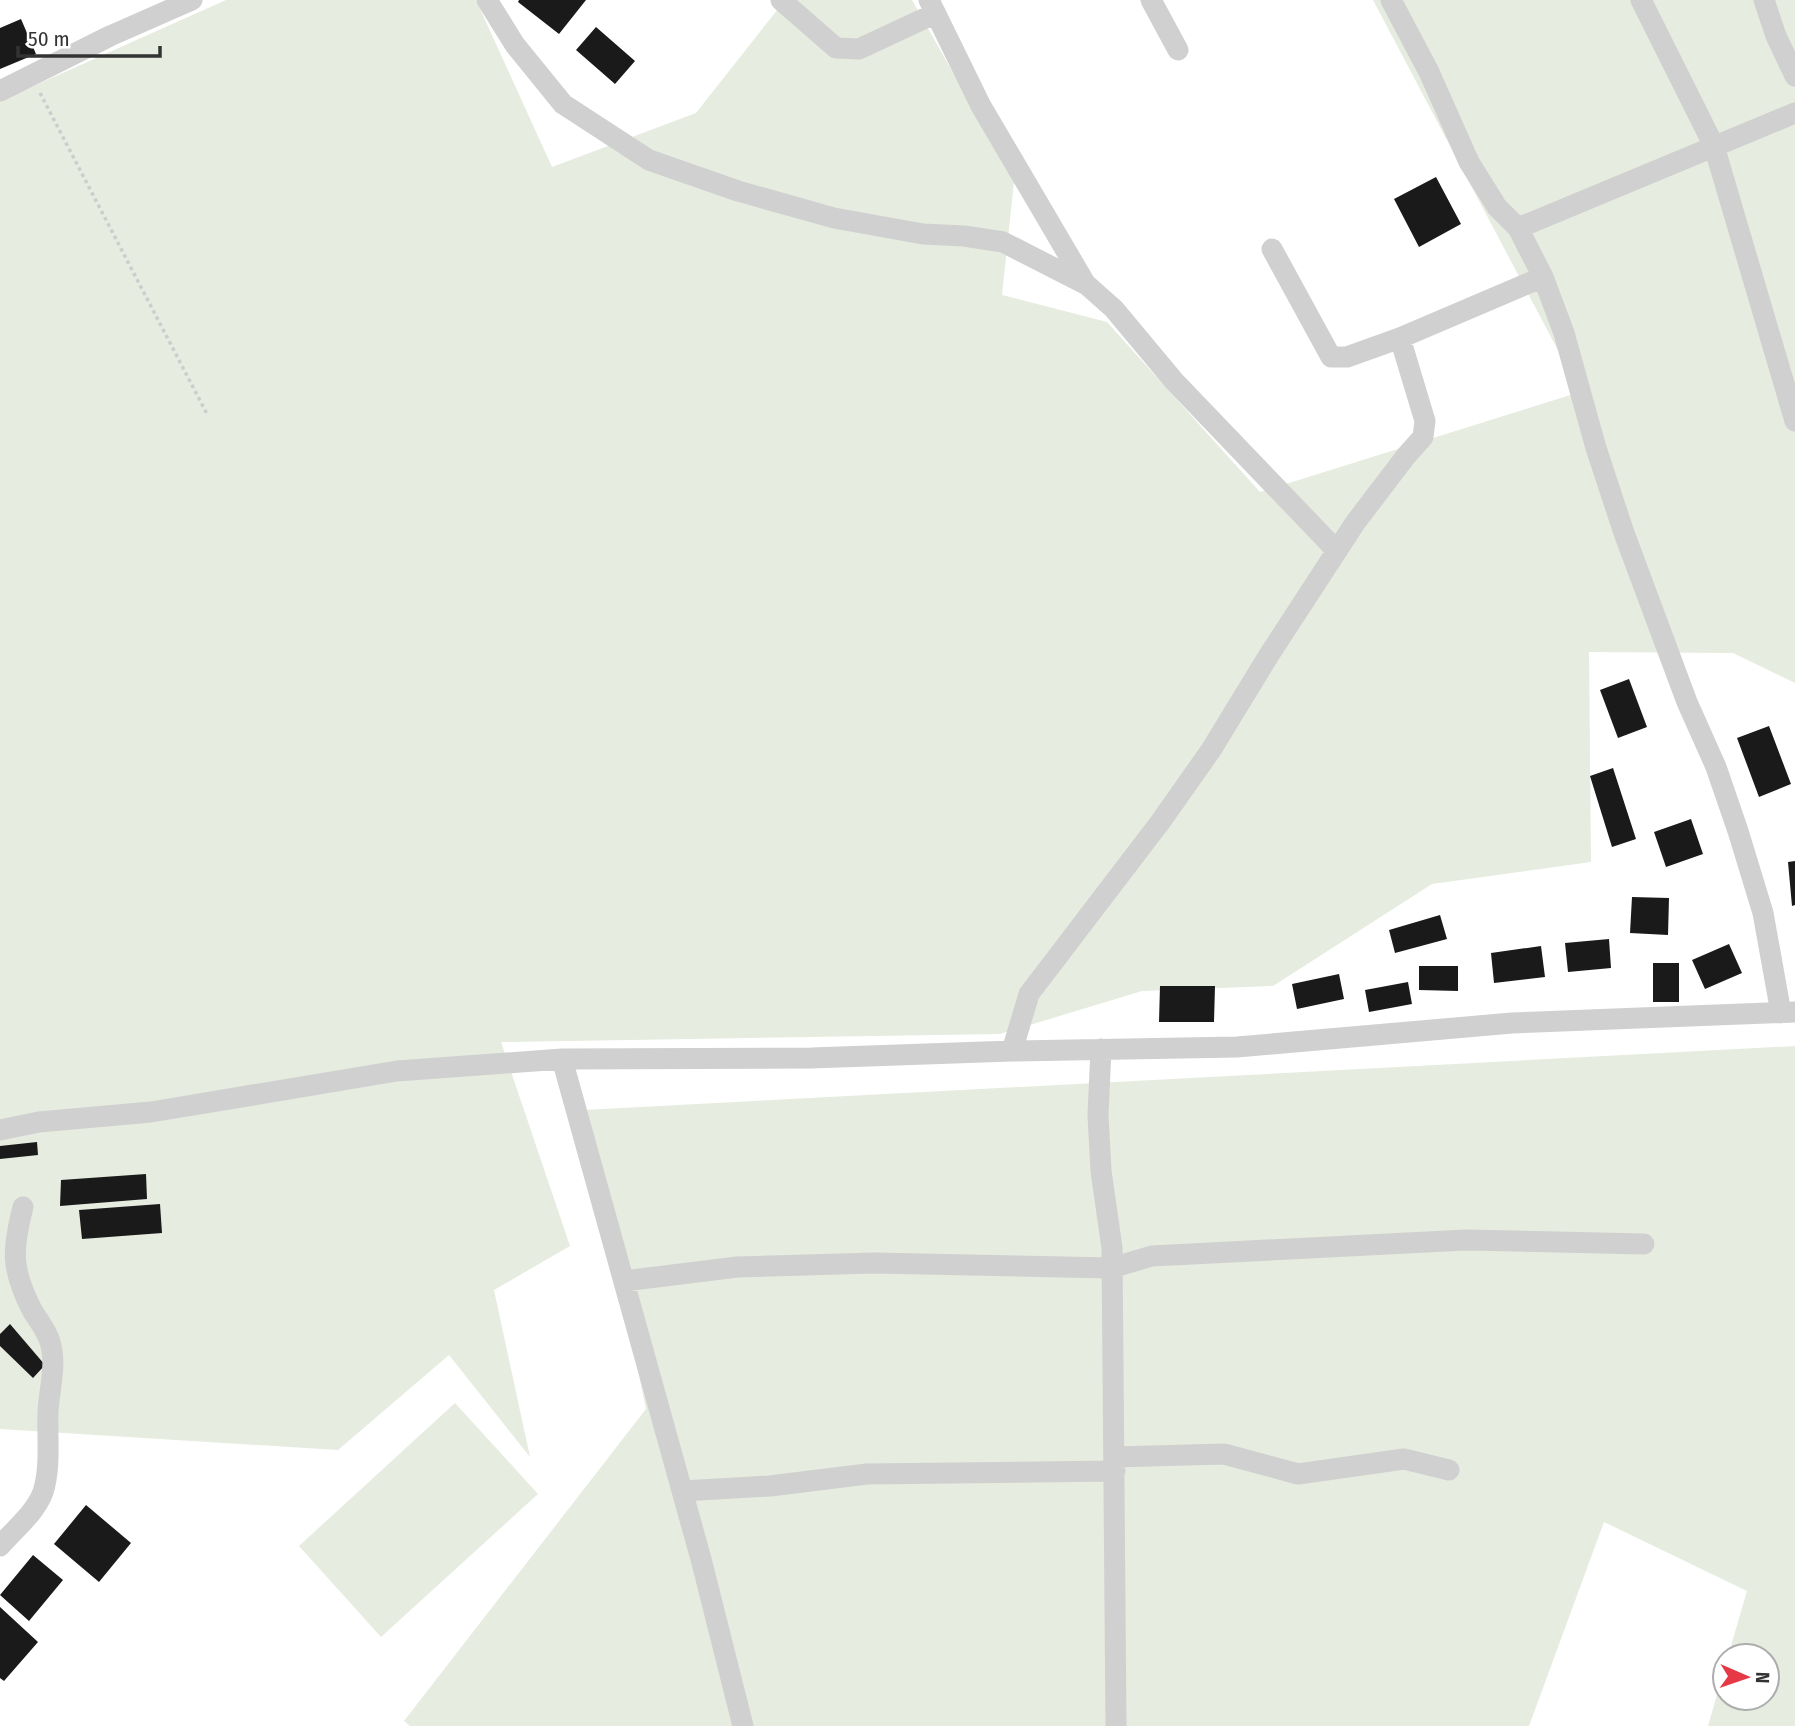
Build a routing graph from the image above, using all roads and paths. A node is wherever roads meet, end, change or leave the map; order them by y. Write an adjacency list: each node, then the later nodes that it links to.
1 (192, 0): 10 (street)
2 (487, 0): 18 (street)
3 (781, 0): 8 (street)
4 (1151, 0): 9 (street)
5 (1391, 0): 15 (street)
6 (1641, 0): 14 (street)
7 (1764, 0): 11 (street)
8 (931, 7): 18 (street)
9 (1178, 50)
10 (31, 75): 12 (street); 20 (path)
11 (1795, 76)
12 (0, 91)
13 (1795, 113): 14 (street)
14 (1714, 146): 15 (street); 21 (street)
15 (1518, 228): 17 (street)
16 (1272, 249): 19 (street)
17 (1543, 277): 19 (street); 23 (street)
18 (1087, 285): 22 (street)
19 (1400, 338): 22 (street)
20 (207, 414)
21 (1795, 421)
22 (1337, 551): 25 (street)
23 (1788, 1013): 24 (street)
24 (1101, 1049): 25 (street); 30 (street)
25 (1012, 1051): 26 (street)
26 (562, 1059): 27 (street); 31 (street)
27 (0, 1130)
28 (23, 1207): 35 (street)
29 (1644, 1244): 30 (street)
30 (1111, 1268): 31 (street); 32 (street)
31 (624, 1281): 34 (street)
32 (1114, 1464): 33 (street); 34 (street); 37 (street)
33 (1449, 1470)
34 (683, 1491): 36 (street)
35 (0, 1546)
36 (743, 1726)
37 (1116, 1726)

